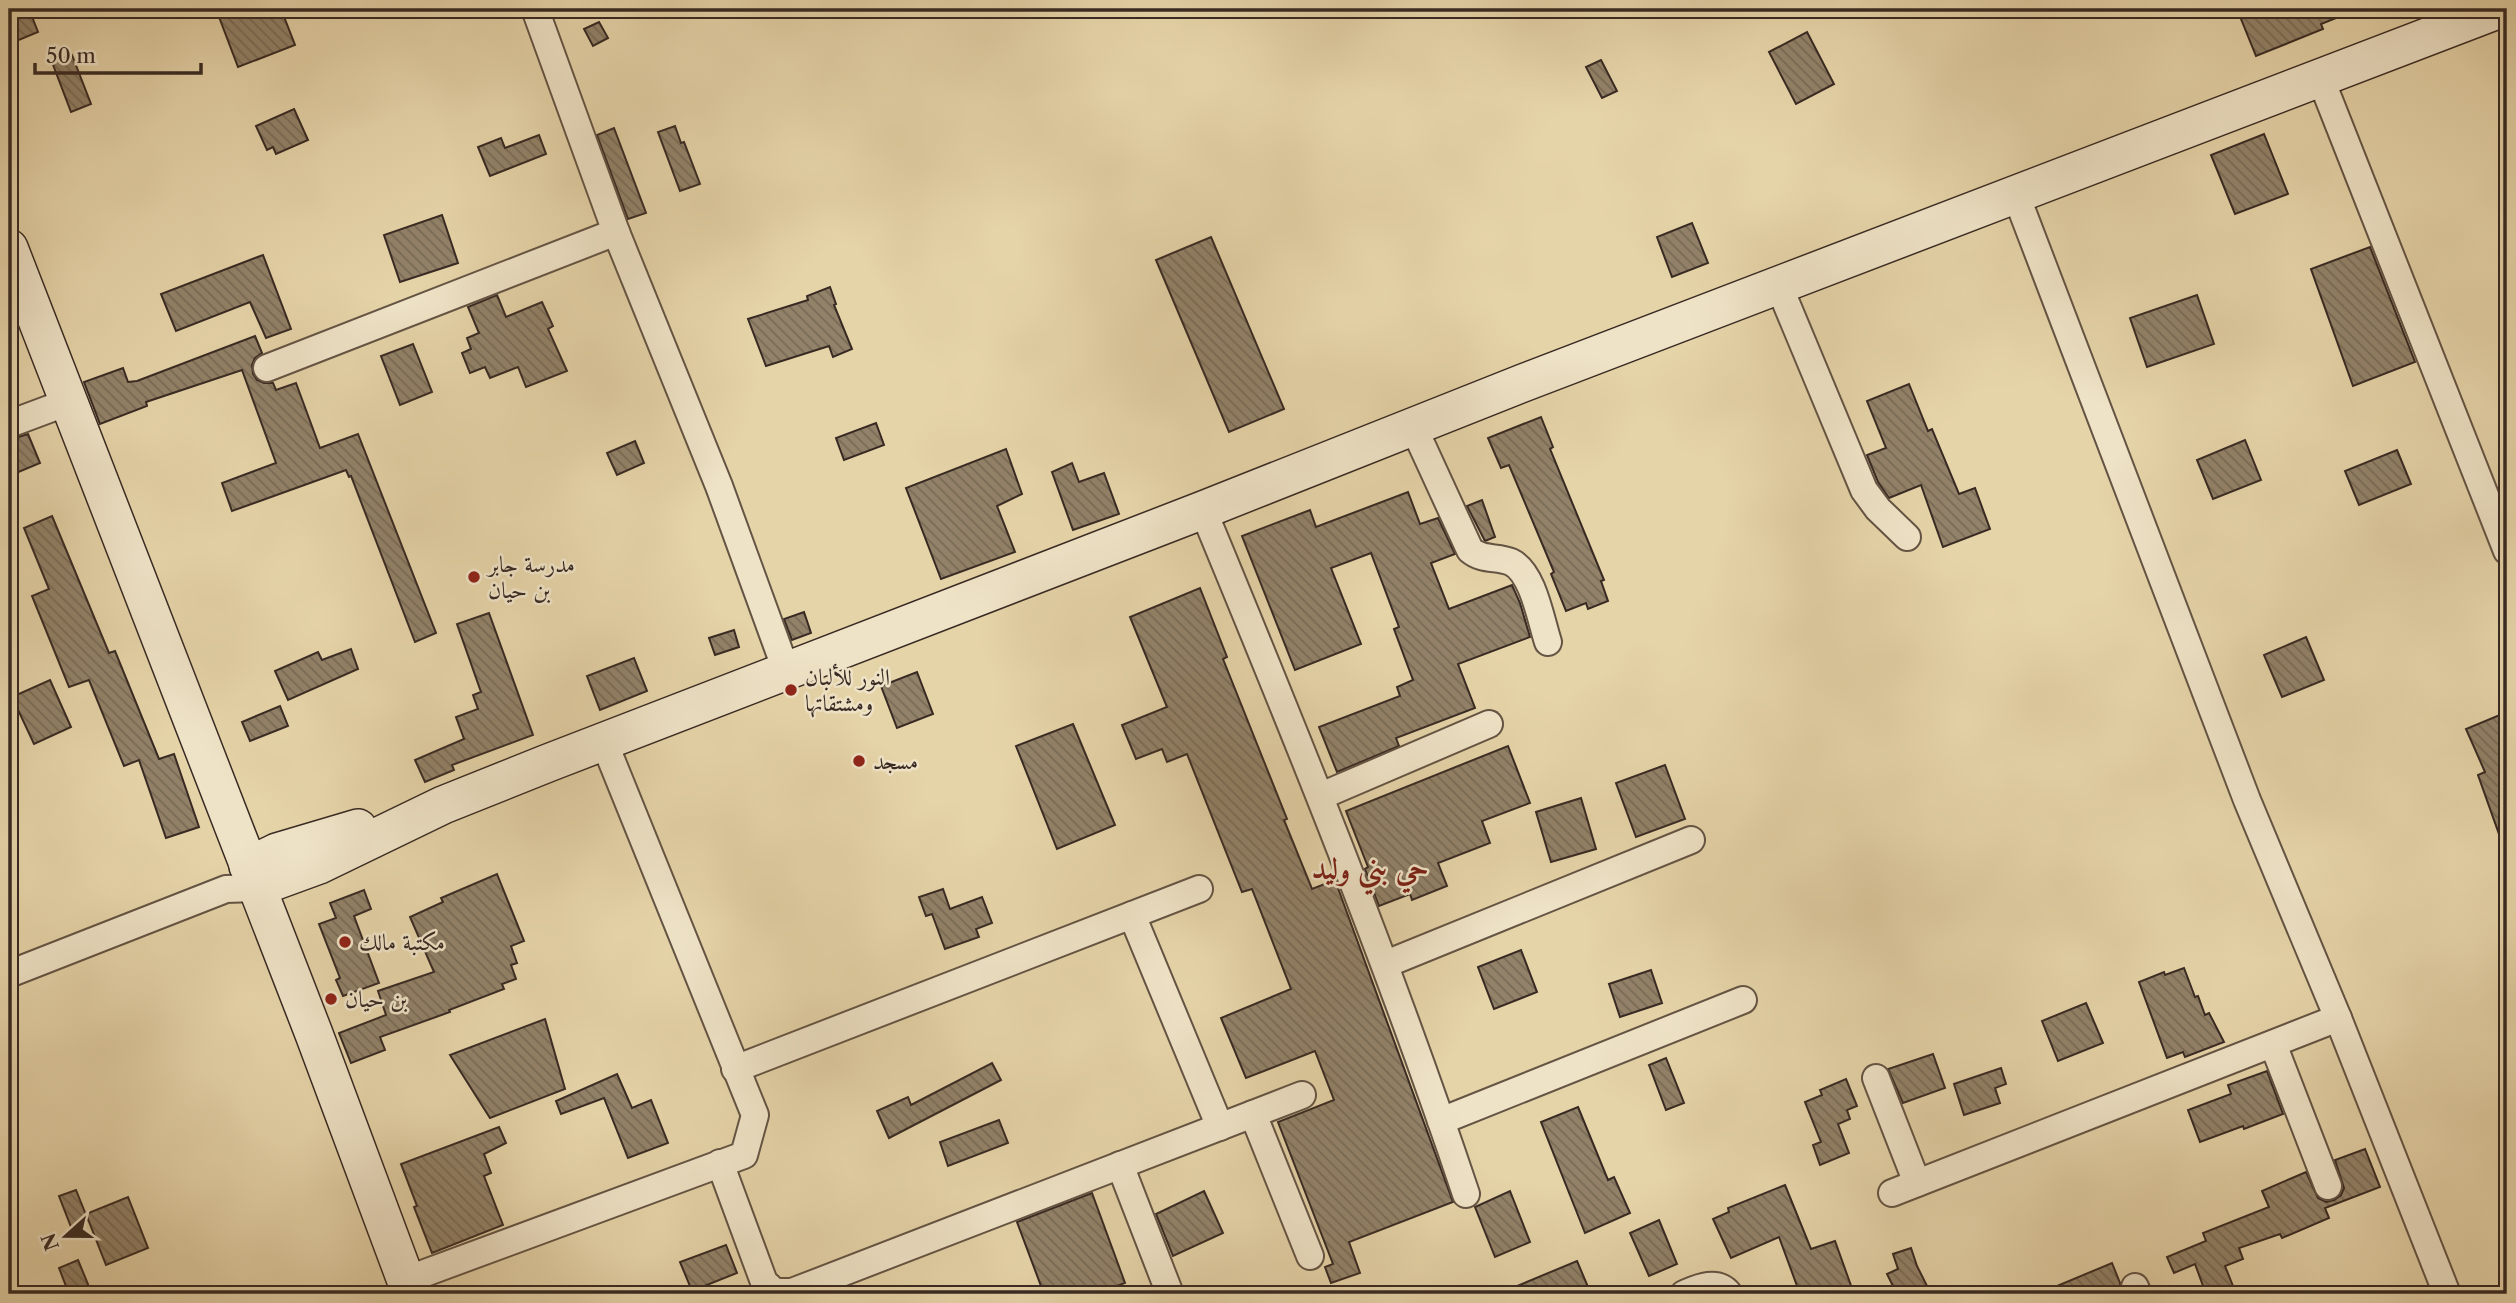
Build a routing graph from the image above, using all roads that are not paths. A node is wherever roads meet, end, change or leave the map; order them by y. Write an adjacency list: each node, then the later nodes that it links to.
1 (535, 9): 5 (street)
2 (2500, 9): 3 (main road)
3 (2320, 77): 4 (main road); 14 (street)
4 (2016, 195): 7 (main road); 29 (street)
5 (616, 232): 8 (street); 16 (street)
6 (9, 248): 9 (main road)
7 (1779, 286): 11 (main road); 13 (street)
8 (267, 368)
9 (68, 402): 10 (street); 22 (main road)
10 (9, 424)
11 (1413, 426): 12 (main road); 15 (street)
12 (1203, 510): 16 (main road); 19 (street)
13 (1907, 537)
14 (2507, 551)
15 (1548, 642)
16 (786, 670): 18 (main road)
17 (1489, 724): 19 (street)
18 (604, 742): 21 (main road); 31 (street)
19 (1321, 796): 26 (street)
20 (1691, 840): 26 (street)
21 (313, 854): 22 (main road); 22 (main road); 25 (main road)
22 (241, 869): 25 (main road); 27 (street)
23 (1199, 889): 24 (street)
24 (1132, 915): 31 (street); 36 (street)
25 (275, 935): 44 (main road)
26 (1386, 964): 35 (street)
27 (9, 974)
28 (1743, 1000): 35 (street)
29 (2337, 1018): 30 (street); 48 (street)
30 (2273, 1044): 39 (street); 40 (street)
31 (736, 1069): 37 (street)
32 (1876, 1077): 39 (street)
33 (1302, 1095): 34 (street)
34 (1253, 1114): 36 (street); 43 (street)
35 (1441, 1121): 42 (street)
36 (1220, 1127): 38 (street)
37 (720, 1163): 38 (street); 44 (street)
38 (1120, 1165): 45 (street)
39 (1917, 1183): 41 (street)
40 (2328, 1186)
41 (1892, 1193)
42 (1466, 1194)
43 (1310, 1256)
44 (409, 1287)
45 (1170, 1294)
46 (1684, 1294): 47 (street)
47 (1729, 1294)
48 (2447, 1294)

